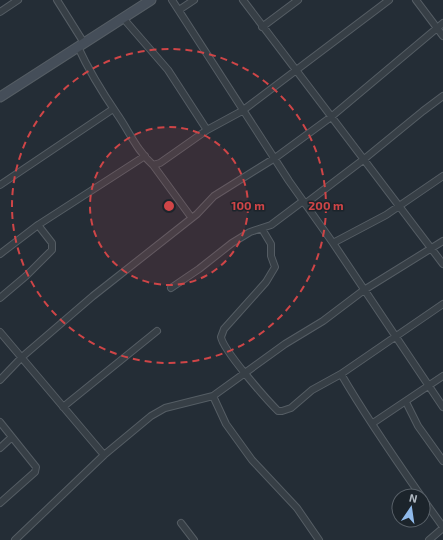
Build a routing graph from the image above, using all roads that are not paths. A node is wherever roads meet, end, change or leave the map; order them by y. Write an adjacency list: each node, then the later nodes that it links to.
1 (18, 0): 11 (street)
2 (57, 0): 17 (street)
3 (150, 0): 12 (street)
4 (172, 0): 10 (street)
5 (194, 0): 10 (street)
6 (243, 0): 14 (street)
7 (298, 0): 14 (street)
8 (389, 0): 18 (street)
9 (416, 0): 15 (street)
10 (179, 10): 22 (street)
11 (0, 12)
12 (122, 18): 17 (street); 24 (street)
13 (443, 23): 15 (street)
14 (262, 27): 18 (street)
15 (436, 28): 16 (street); 23 (street)
16 (443, 36)
17 (81, 45): 20 (street); 21 (street)
18 (296, 70): 22 (street); 23 (street)
19 (443, 96): 27 (street)
20 (0, 97)
21 (113, 109): 25 (street); 30 (street)
22 (242, 111): 24 (street); 26 (street)
23 (331, 117): 26 (street); 27 (street)
24 (207, 130): 28 (street)
25 (145, 156): 28 (street); 34 (street)
26 (275, 158): 31 (street); 33 (street)
27 (363, 160): 31 (street); 32 (street)
28 (153, 164): 33 (street)
29 (443, 176): 32 (street)
30 (0, 184)
31 (304, 202): 35 (street); 37 (street)
32 (399, 206): 37 (street); 38 (street)
33 (191, 217): 48 (street)
34 (38, 225): 39 (street); 43 (street)
35 (262, 228): 41 (street); 49 (street)
36 (443, 241): 38 (street)
37 (333, 243): 42 (street)
38 (431, 249): 40 (street); 42 (street)
39 (0, 254)
40 (443, 264)
41 (171, 288)
42 (364, 290): 47 (street); 49 (street)
43 (0, 298)
44 (443, 304): 47 (street)
45 (157, 330): 56 (street)
46 (0, 332): 48 (street)
47 (395, 336): 50 (street); 53 (street)
48 (22, 357): 52 (street); 56 (street)
49 (246, 374): 50 (street); 54 (street)
50 (341, 374): 59 (street)
51 (443, 376): 53 (street)
52 (0, 380)
53 (428, 386): 55 (street); 57 (street)
54 (213, 396): 62 (street); 71 (street)
55 (406, 402): 59 (street); 63 (street)
56 (63, 407): 62 (street)
57 (443, 407)
58 (0, 422): 60 (street)
59 (372, 423): 64 (street)
60 (12, 437): 61 (street); 65 (street)
61 (0, 448)
62 (104, 455): 69 (street)
63 (443, 461)
64 (415, 488)
65 (0, 503)
66 (431, 510): 68 (street)
67 (180, 523): 70 (street)
68 (442, 525): 72 (street)
69 (16, 540)
70 (194, 540)
71 (319, 540)
72 (429, 540)

